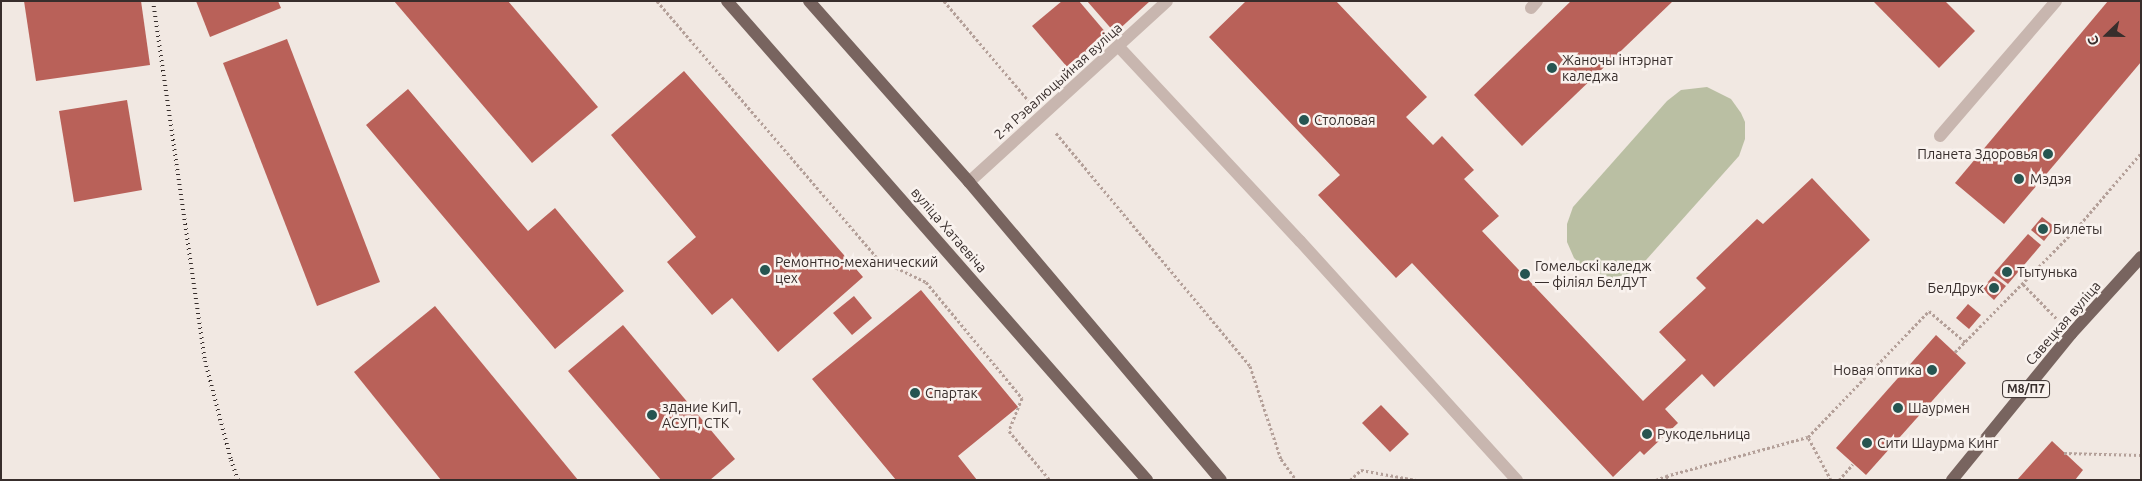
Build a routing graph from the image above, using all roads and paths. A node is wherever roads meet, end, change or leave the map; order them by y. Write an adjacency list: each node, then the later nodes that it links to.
1 (657, 1): 22 (path)
2 (727, 1): 23 (main road, вуліца Хатаевіча)
3 (809, 1): 11 (main road)
4 (944, 1): 8 (path)
5 (1167, 1): 7 (street, 2-я Рэвалюцыйная вуліца)
6 (2056, 1): 9 (street)
7 (1119, 47): 8 (street, 2-я Рэвалюцыйная вуліца); 28 (street)
8 (1042, 116): 11 (street, 2-я Рэвалюцыйная вуліца); 25 (path)
9 (1940, 136)
10 (2141, 153): 13 (path)
11 (969, 182): 24 (main road)
12 (2141, 257): 14 (main road, Савецкая вуліца / М8/П7)
13 (2023, 284): 14 (path); 15 (path)
14 (2071, 334): 33 (main road, Савецкая вуліца / М8/П7)
15 (1965, 342): 16 (path); 17 (path)
16 (1955, 352)
17 (1808, 437): 21 (path); 31 (path)
18 (2064, 453): 19 (path)
19 (2141, 455)
20 (1853, 464): 32 (path)
21 (1666, 476): 29 (path); 30 (path)
22 (1050, 480)
23 (1147, 480)
24 (1221, 480)
25 (1296, 480)
26 (1350, 480): 27 (path)
27 (1416, 480)
28 (1517, 480)
29 (1656, 480)
30 (1670, 480)
31 (1831, 480)
32 (1839, 480)
33 (1952, 480)

